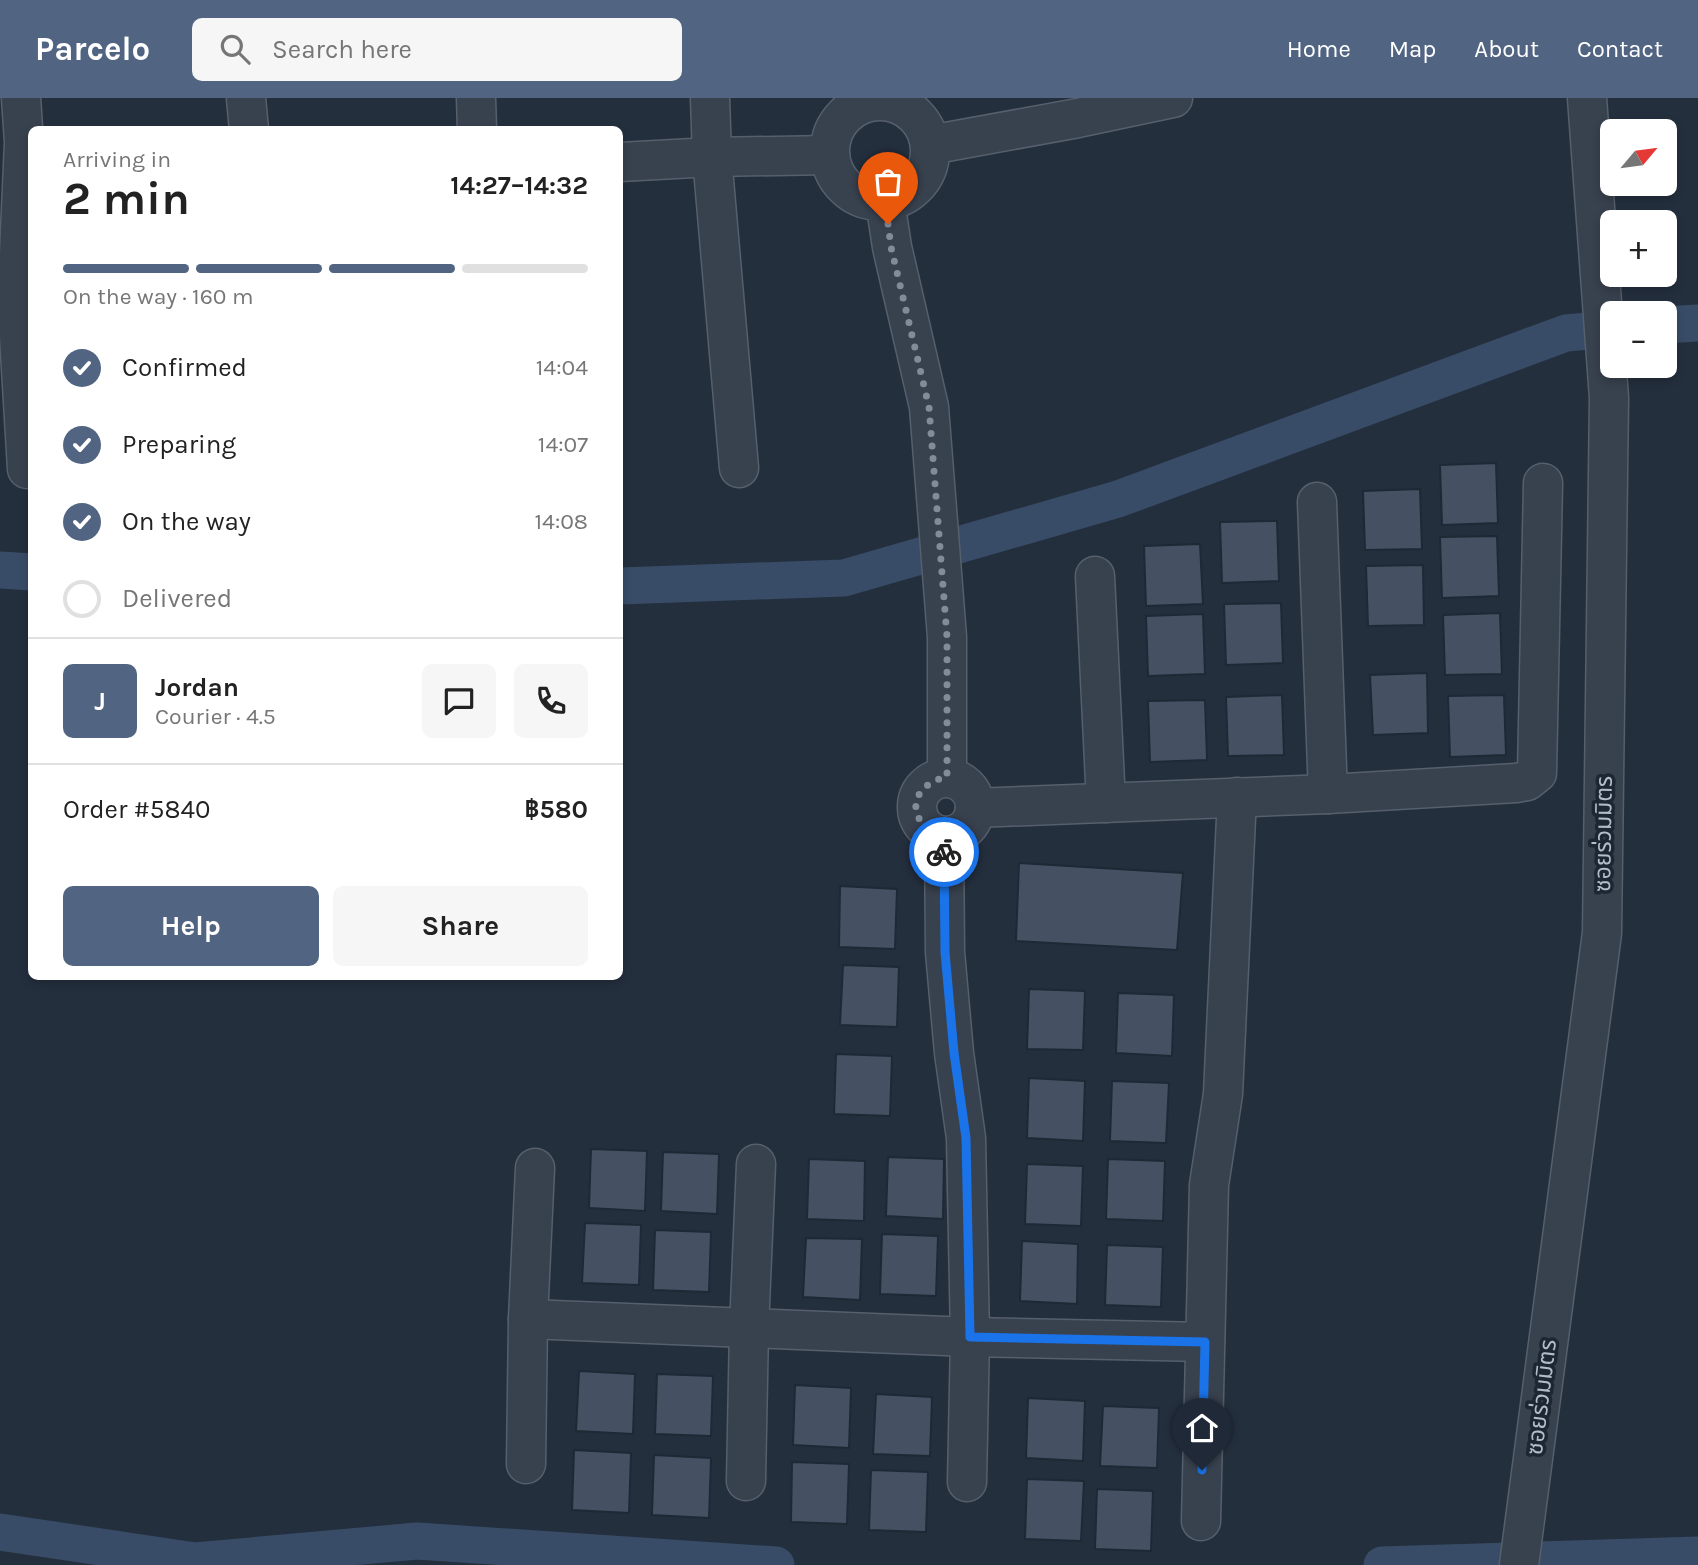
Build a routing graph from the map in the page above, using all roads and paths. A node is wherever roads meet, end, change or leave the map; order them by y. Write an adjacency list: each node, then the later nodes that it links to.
1 (21, 98): 11 (street)
2 (246, 98): 9 (street)
3 (476, 98): 10 (street)
4 (710, 98): 14 (street)
5 (1173, 98): 8 (street)
6 (1587, 98): 38 (street, ซอยร่วมมิตร)
7 (894, 100): 12 (street); 13 (street)
8 (1078, 108): 12 (street)
9 (248, 126)
10 (477, 126)
11 (19, 141): 18 (street)
12 (930, 145): 16 (street)
13 (830, 155): 14 (street); 16 (street)
14 (712, 157): 15 (street); 17 (street)
15 (623, 162)
16 (885, 201): 22 (street)
17 (739, 468)
18 (27, 469)
19 (1543, 483): 23 (street)
20 (1317, 502): 23 (street)
21 (1095, 576): 25 (street)
22 (947, 777): 26 (street); 27 (street)
23 (1328, 794): 24 (street)
24 (1237, 797): 25 (street); 33 (street)
25 (1106, 803): 26 (street)
26 (975, 808): 27 (street)
27 (944, 836): 32 (street)
28 (756, 1164): 31 (street)
29 (535, 1168): 30 (street)
30 (528, 1319): 31 (street); 34 (street)
31 (749, 1328): 32 (street); 35 (street)
32 (970, 1337): 33 (street); 36 (street)
33 (1205, 1342): 37 (street)
34 (526, 1464)
35 (746, 1481)
36 (967, 1482)
37 (1201, 1521)
38 (1519, 1565)

